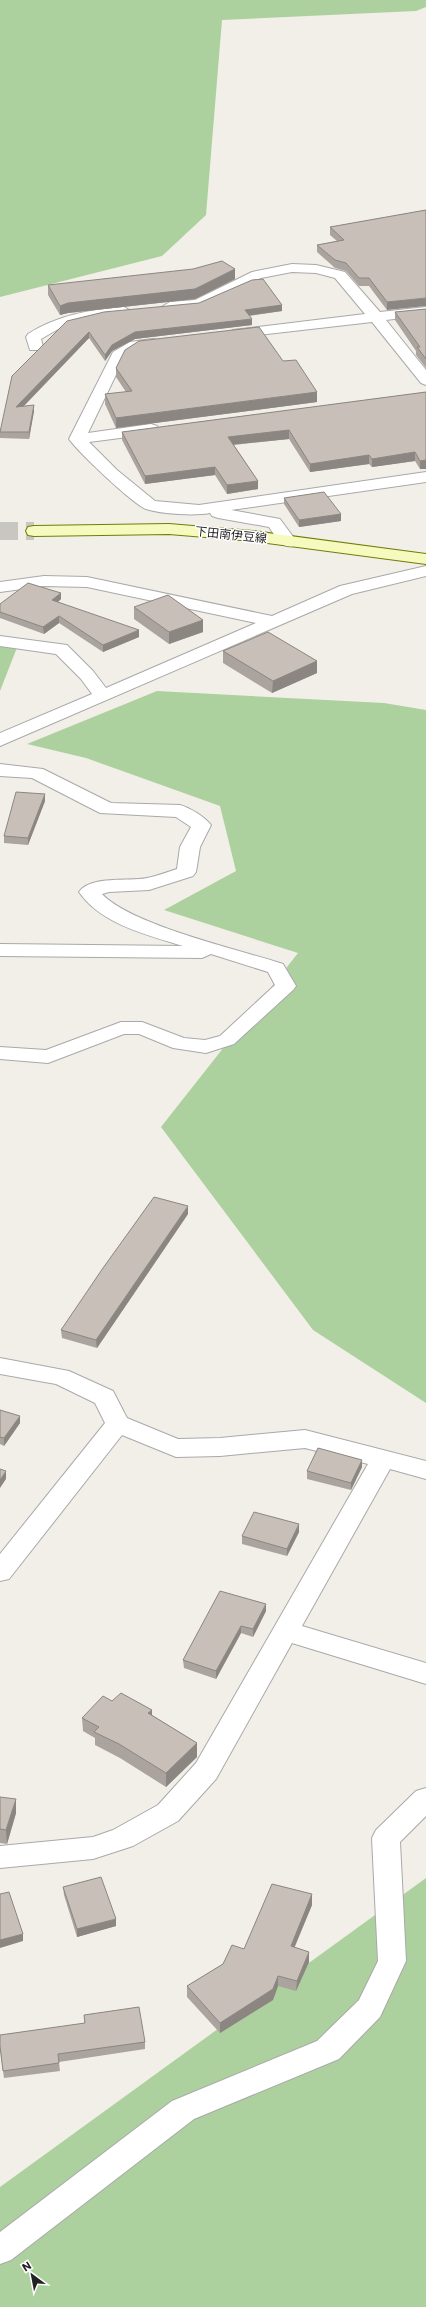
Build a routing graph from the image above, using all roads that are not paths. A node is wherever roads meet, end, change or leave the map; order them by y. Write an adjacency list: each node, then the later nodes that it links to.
1 (154, 308): 4 (street)
2 (139, 310): 7 (street)
3 (426, 311): 4 (street)
4 (377, 318): 5 (street); 8 (street)
5 (221, 335)
6 (166, 342): 10 (street)
7 (35, 347)
8 (426, 380)
9 (170, 427): 10 (street)
10 (77, 439): 12 (street)
11 (426, 477): 12 (street)
12 (199, 510): 14 (street)
13 (34, 530): 14 (main road, 下田南伊豆線)
14 (289, 542): 15 (main road, 下田南伊豆線)
15 (426, 559)
16 (426, 571): 18 (street)
17 (0, 587): 18 (street)
18 (272, 622): 20 (street)
19 (0, 641): 20 (street)
20 (102, 695): 21 (street)
21 (0, 740)
22 (0, 770): 24 (street)
23 (0, 950): 24 (street)
24 (227, 952): 25 (street)
25 (0, 1053)
26 (0, 1366): 27 (street)
27 (118, 1424): 28 (street); 30 (street)
28 (383, 1459): 29 (street); 32 (street)
29 (426, 1470)
30 (9, 1547): 31 (street)
31 (0, 1572)
32 (286, 1630): 33 (street); 35 (street)
33 (426, 1674)
34 (426, 1799): 36 (street)
35 (0, 1857)
36 (0, 2250)

